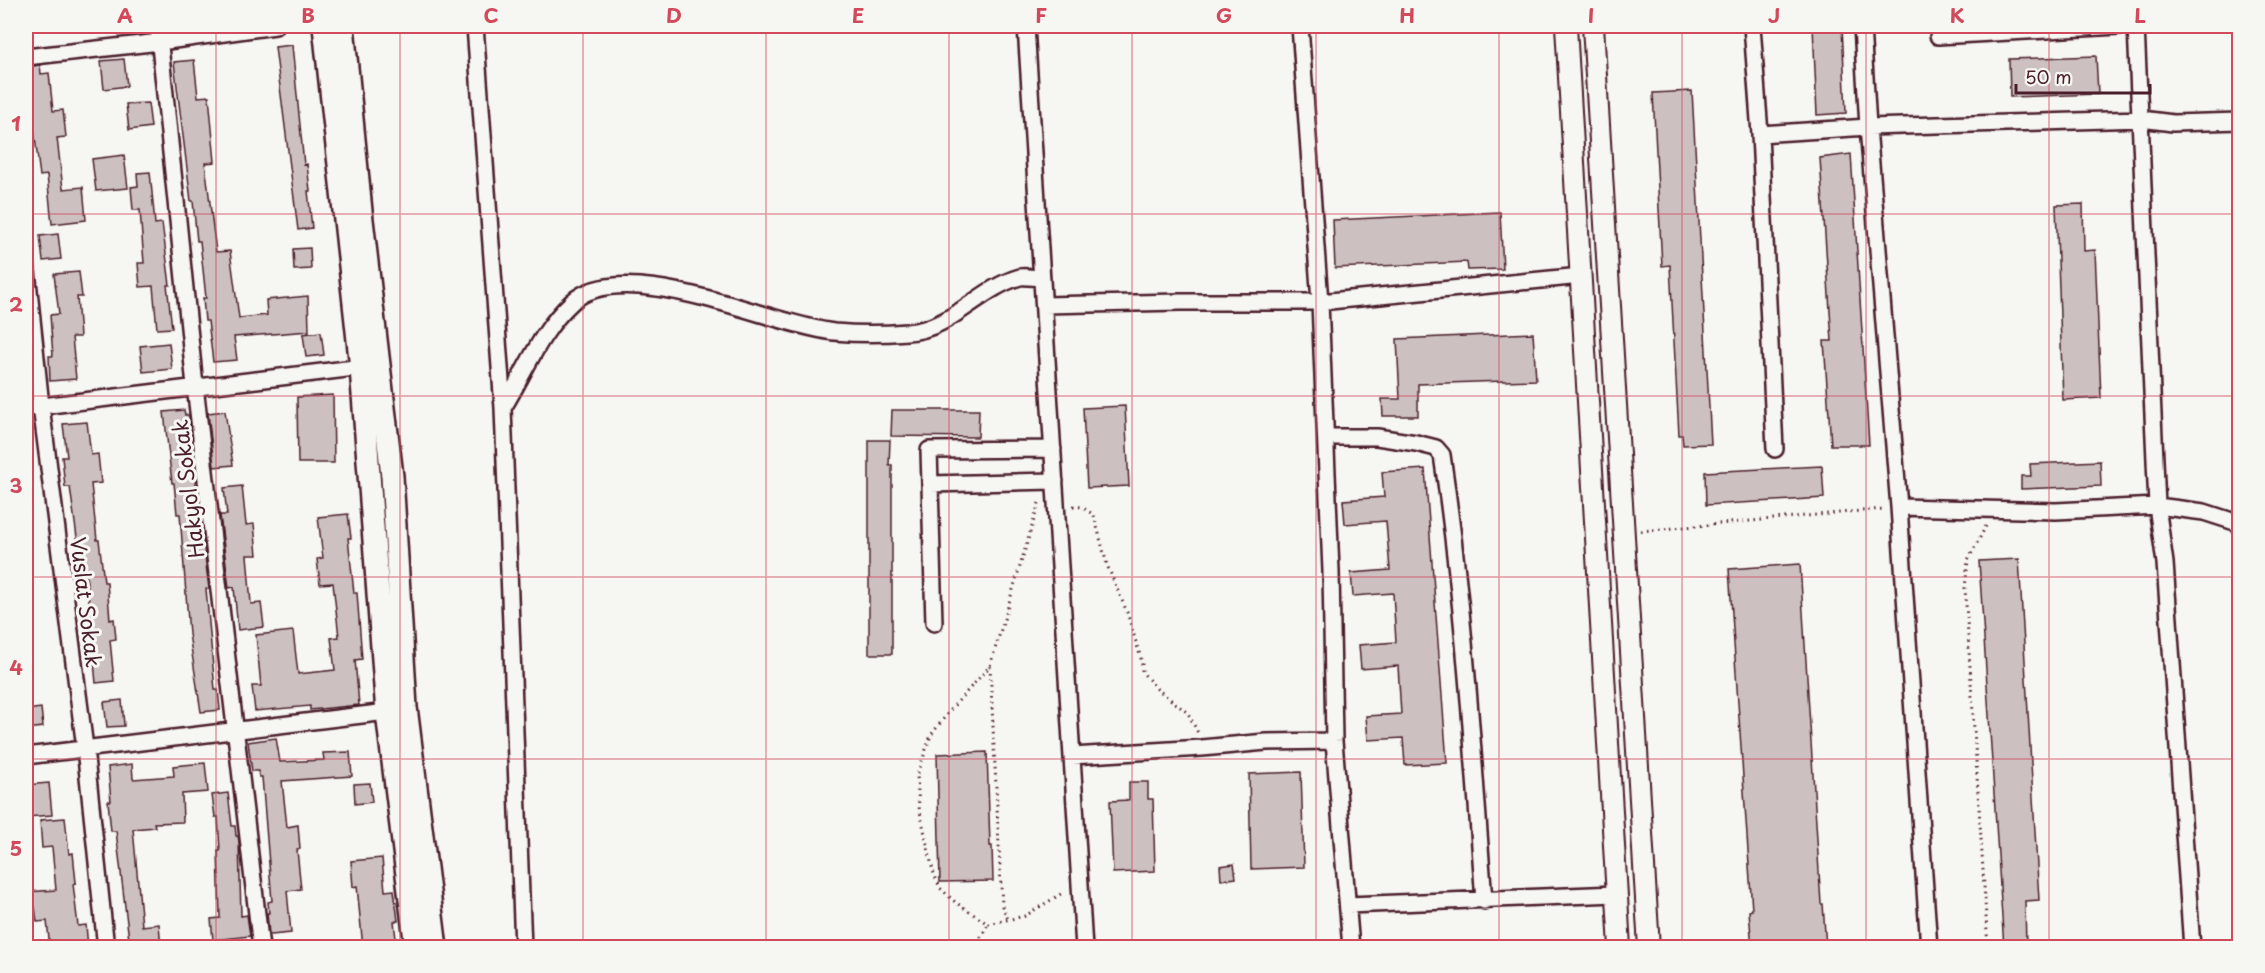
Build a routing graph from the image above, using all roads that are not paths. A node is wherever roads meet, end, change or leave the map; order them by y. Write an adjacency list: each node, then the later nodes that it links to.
1 (158, 26): 15 (street, Hakyol Sokak)
2 (275, 26): 15 (street)
3 (324, 26): 26 (main road)
4 (343, 26): 26 (main road)
5 (475, 26): 29 (street)
6 (1026, 26): 23 (street)
7 (1300, 26): 24 (street)
8 (1566, 26): 22 (street)
9 (1593, 26): 56 (street)
10 (1752, 26): 20 (street)
11 (1862, 26): 19 (street)
12 (2119, 26): 14 (street)
13 (2136, 26): 17 (street)
14 (1938, 36)
15 (160, 42): 16 (street); 27 (street, Hakyol Sokak)
16 (26, 57)
17 (2141, 119): 18 (street); 19 (street); 35 (street)
18 (2240, 120)
19 (1868, 127): 20 (street); 36 (street)
20 (1760, 135): 32 (street)
21 (26, 261): 28 (street, Vuslat Sokak)
22 (1581, 276): 24 (street); 45 (street)
23 (1042, 278): 25 (street); 29 (street)
24 (1320, 302): 25 (street); 30 (street)
25 (1044, 305): 31 (street)
26 (370, 367): 27 (street); 39 (main road)
27 (195, 386): 28 (street); 40 (street, Hakyol Sokak)
28 (33, 407): 42 (street, Vuslat Sokak)
29 (502, 408): 52 (street)
30 (1326, 437): 41 (street); 46 (street)
31 (1053, 449): 33 (street); 34 (street)
32 (1775, 449)
33 (1050, 481): 34 (street); 44 (street)
34 (930, 484): 38 (street)
35 (2157, 506): 36 (street); 37 (street); 58 (street)
36 (1899, 507): 57 (street)
37 (2240, 526)
38 (934, 623)
39 (397, 710): 40 (street); 50 (main road); 51 (main road)
40 (237, 730): 42 (street); 49 (street, Hakyol Sokak)
41 (1334, 741): 44 (street); 47 (street)
42 (85, 748): 43 (street); 48 (street, Vuslat Sokak)
43 (26, 756)
44 (1072, 756): 53 (street)
45 (1617, 894): 46 (street); 55 (street)
46 (1484, 901): 47 (street)
47 (1348, 905): 54 (street)
48 (106, 948)
49 (261, 948)
50 (416, 948)
51 (436, 948)
52 (523, 948)
53 (1084, 948)
54 (1351, 948)
55 (1620, 948)
56 (1649, 948)
57 (1929, 948)
58 (2192, 948)

